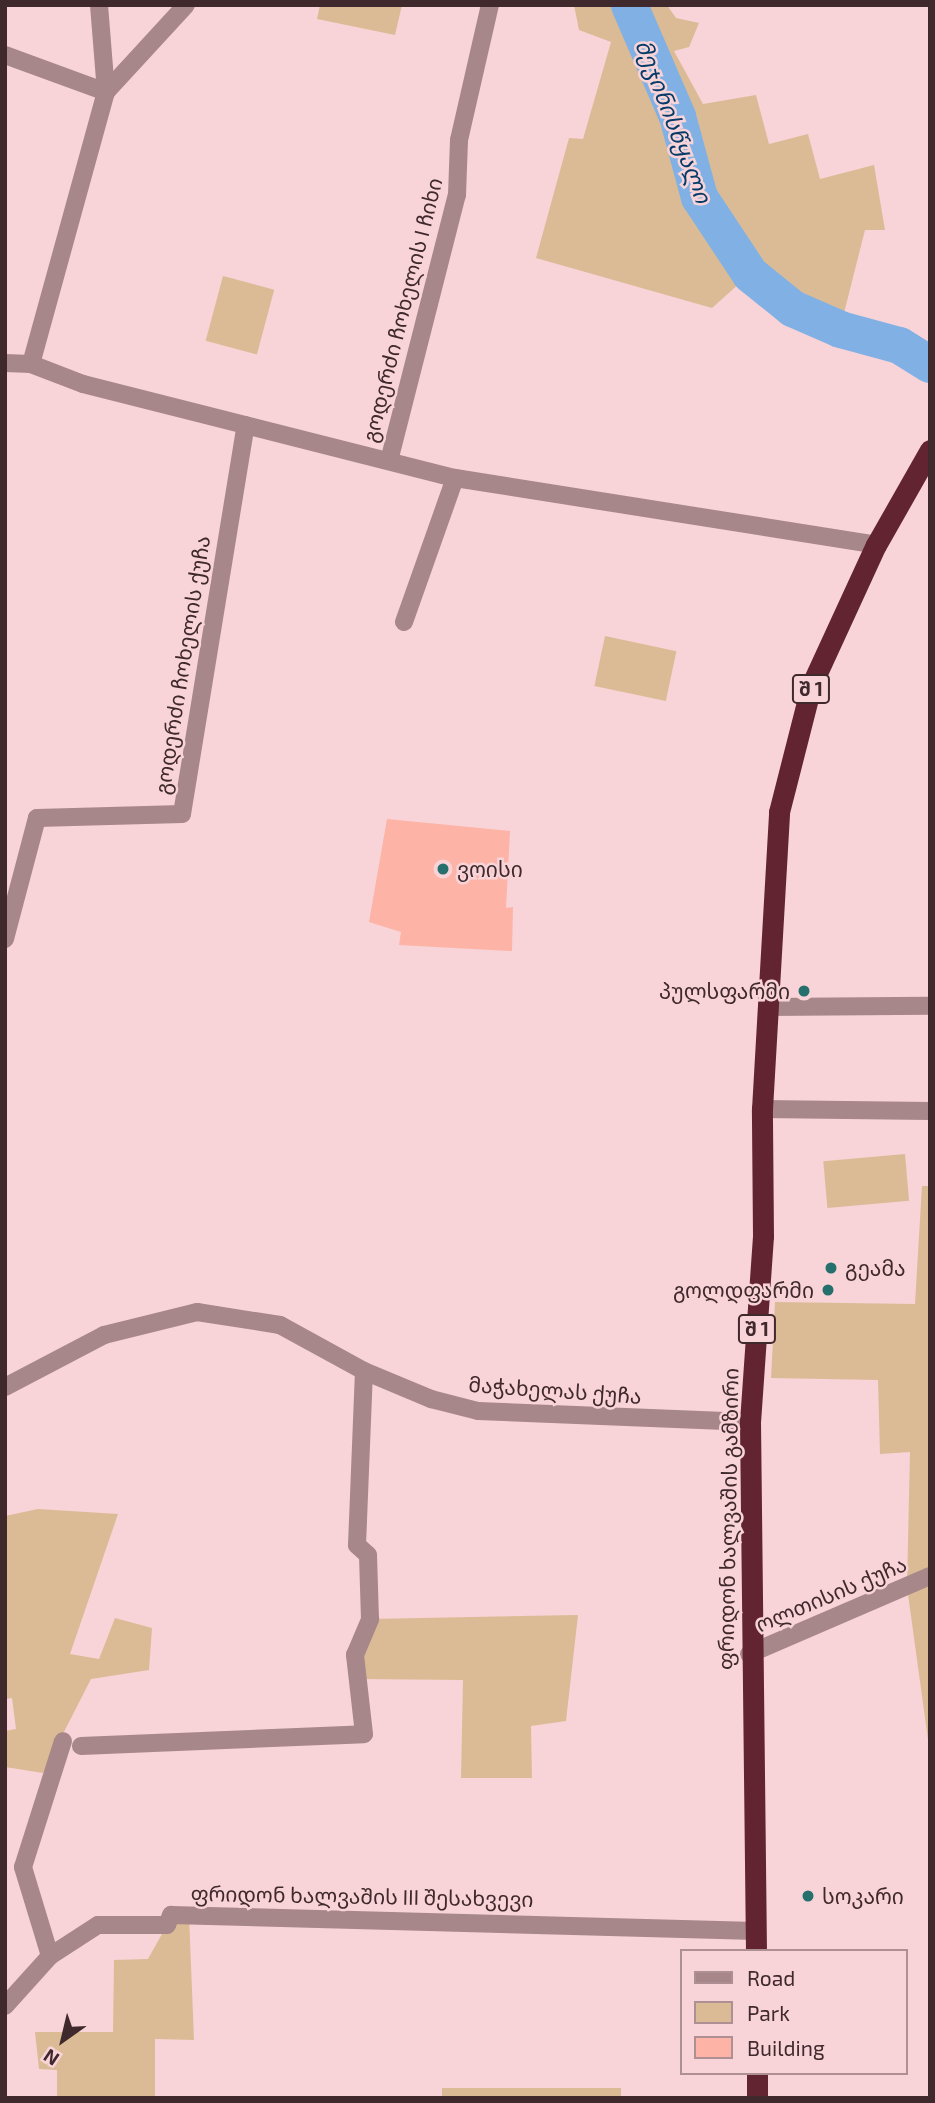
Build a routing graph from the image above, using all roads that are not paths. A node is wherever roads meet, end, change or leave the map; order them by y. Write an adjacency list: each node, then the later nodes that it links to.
1 (99, 5): 5 (street)
2 (186, 5): 5 (street)
3 (489, 5): 10 (street, გოდერძი ჩოხელის I ჩიხი)
4 (5, 55): 5 (street)
5 (106, 92): 7 (street)
6 (5, 363): 7 (street)
7 (31, 364): 8 (street)
8 (247, 425): 10 (street); 14 (street, გოდერძი ჩოხელის ქუჩა)
9 (930, 450): 12 (highway, ფრიდონ ხალვაშის გამზირი / შ 1)
10 (388, 461): 11 (street)
11 (455, 478): 12 (street); 13 (street)
12 (876, 545): 16 (highway, ფრიდონ ხალვაშის გამზირი / შ 1)
13 (404, 622)
14 (5, 939)
15 (930, 1006): 16 (street)
16 (767, 1007): 17 (highway, ფრიდონ ხალვაშის გამზირი / შ 1)
17 (762, 1109): 18 (street); 21 (highway, ფრიდონ ხალვაშის გამზირი / შ 1)
18 (930, 1111)
19 (363, 1371): 20 (street, მაჭახელას ქუჩა); 21 (street, მაჭახელას ქუჩა); 25 (street)
20 (5, 1387)
21 (750, 1422): 23 (highway, ფრიდონ ხალვაშის გამზირი / შ 1)
22 (930, 1576): 23 (street, ოლთისის ქუჩა)
23 (749, 1654): 26 (highway, ფრიდონ ხალვაშის გამზირი / შ 1)
24 (63, 1741): 27 (street)
25 (81, 1746)
26 (756, 1941): 27 (street, ფრიდონ ხალვაშის III შესახვევი)
27 (50, 1956): 28 (street, ფრიდონ ხალვაშის III შესახვევი)
28 (5, 2006)
29 (757, 2075): 30 (highway)
30 (757, 2098)

